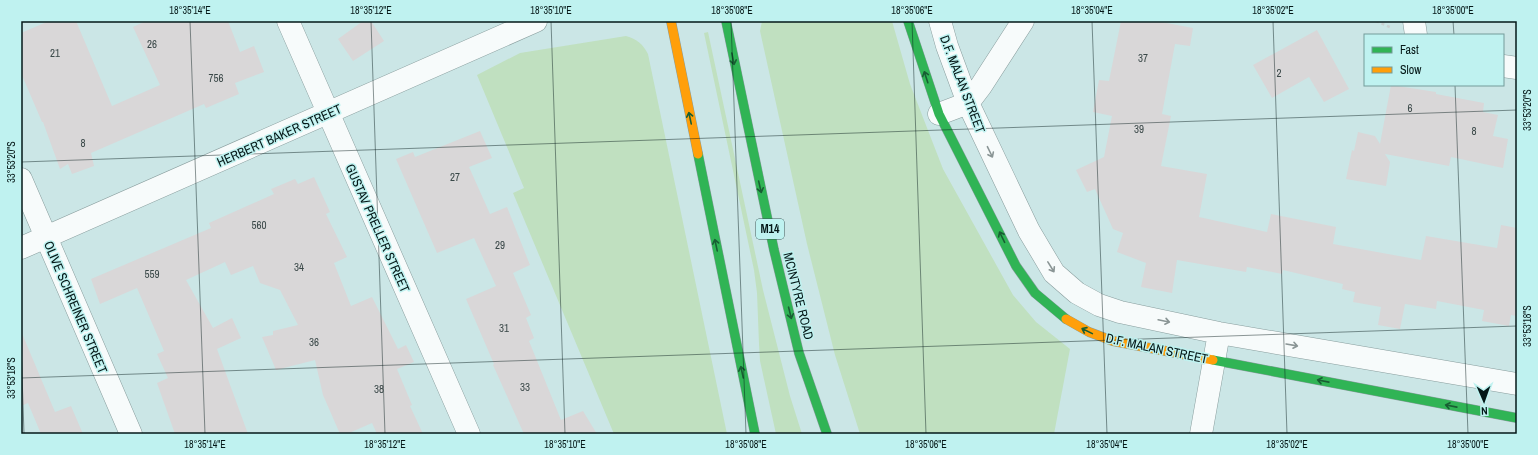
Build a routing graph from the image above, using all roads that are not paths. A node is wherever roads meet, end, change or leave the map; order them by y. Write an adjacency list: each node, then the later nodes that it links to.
1 (288, 21): 13 (street, GUSTAV PRELLER STREET)
2 (536, 21): 13 (street, HERBERT BAKER STREET)
3 (671, 21): 24 (main road, one-way to 3)
4 (726, 21): 25 (main road, MCINTYRE ROAD / M14, one-way to 25)
5 (908, 21): 14 (main road, D.F. MALAN STREET, one-way to 5)
6 (940, 21): 12 (street, D.F. MALAN STREET)
7 (1023, 21): 12 (street)
8 (1414, 21): 9 (street)
9 (1416, 34)
10 (1504, 66): 11 (street)
11 (1517, 68)
12 (968, 104): 14 (street); 18 (street, D.F. MALAN STREET, one-way to 18)
13 (328, 113): 16 (street, HERBERT BAKER STREET); 23 (street, GUSTAV PRELLER STREET)
14 (939, 114): 19 (main road, D.F. MALAN STREET, one-way to 14)
15 (21, 179): 16 (street, OLIVE SCHREINER STREET)
16 (46, 237): 17 (street, HERBERT BAKER STREET); 22 (street, OLIVE SCHREINER STREET)
17 (21, 248)
18 (1219, 333): 19 (street); 20 (street, D.F. MALAN STREET, one-way to 20)
19 (1214, 361): 21 (main road, D.F. MALAN STREET, one-way to 19); 26 (street)
20 (1517, 384)
21 (1517, 418)
22 (131, 434)
23 (469, 434)
24 (755, 434)
25 (827, 434)
26 (1201, 434)

